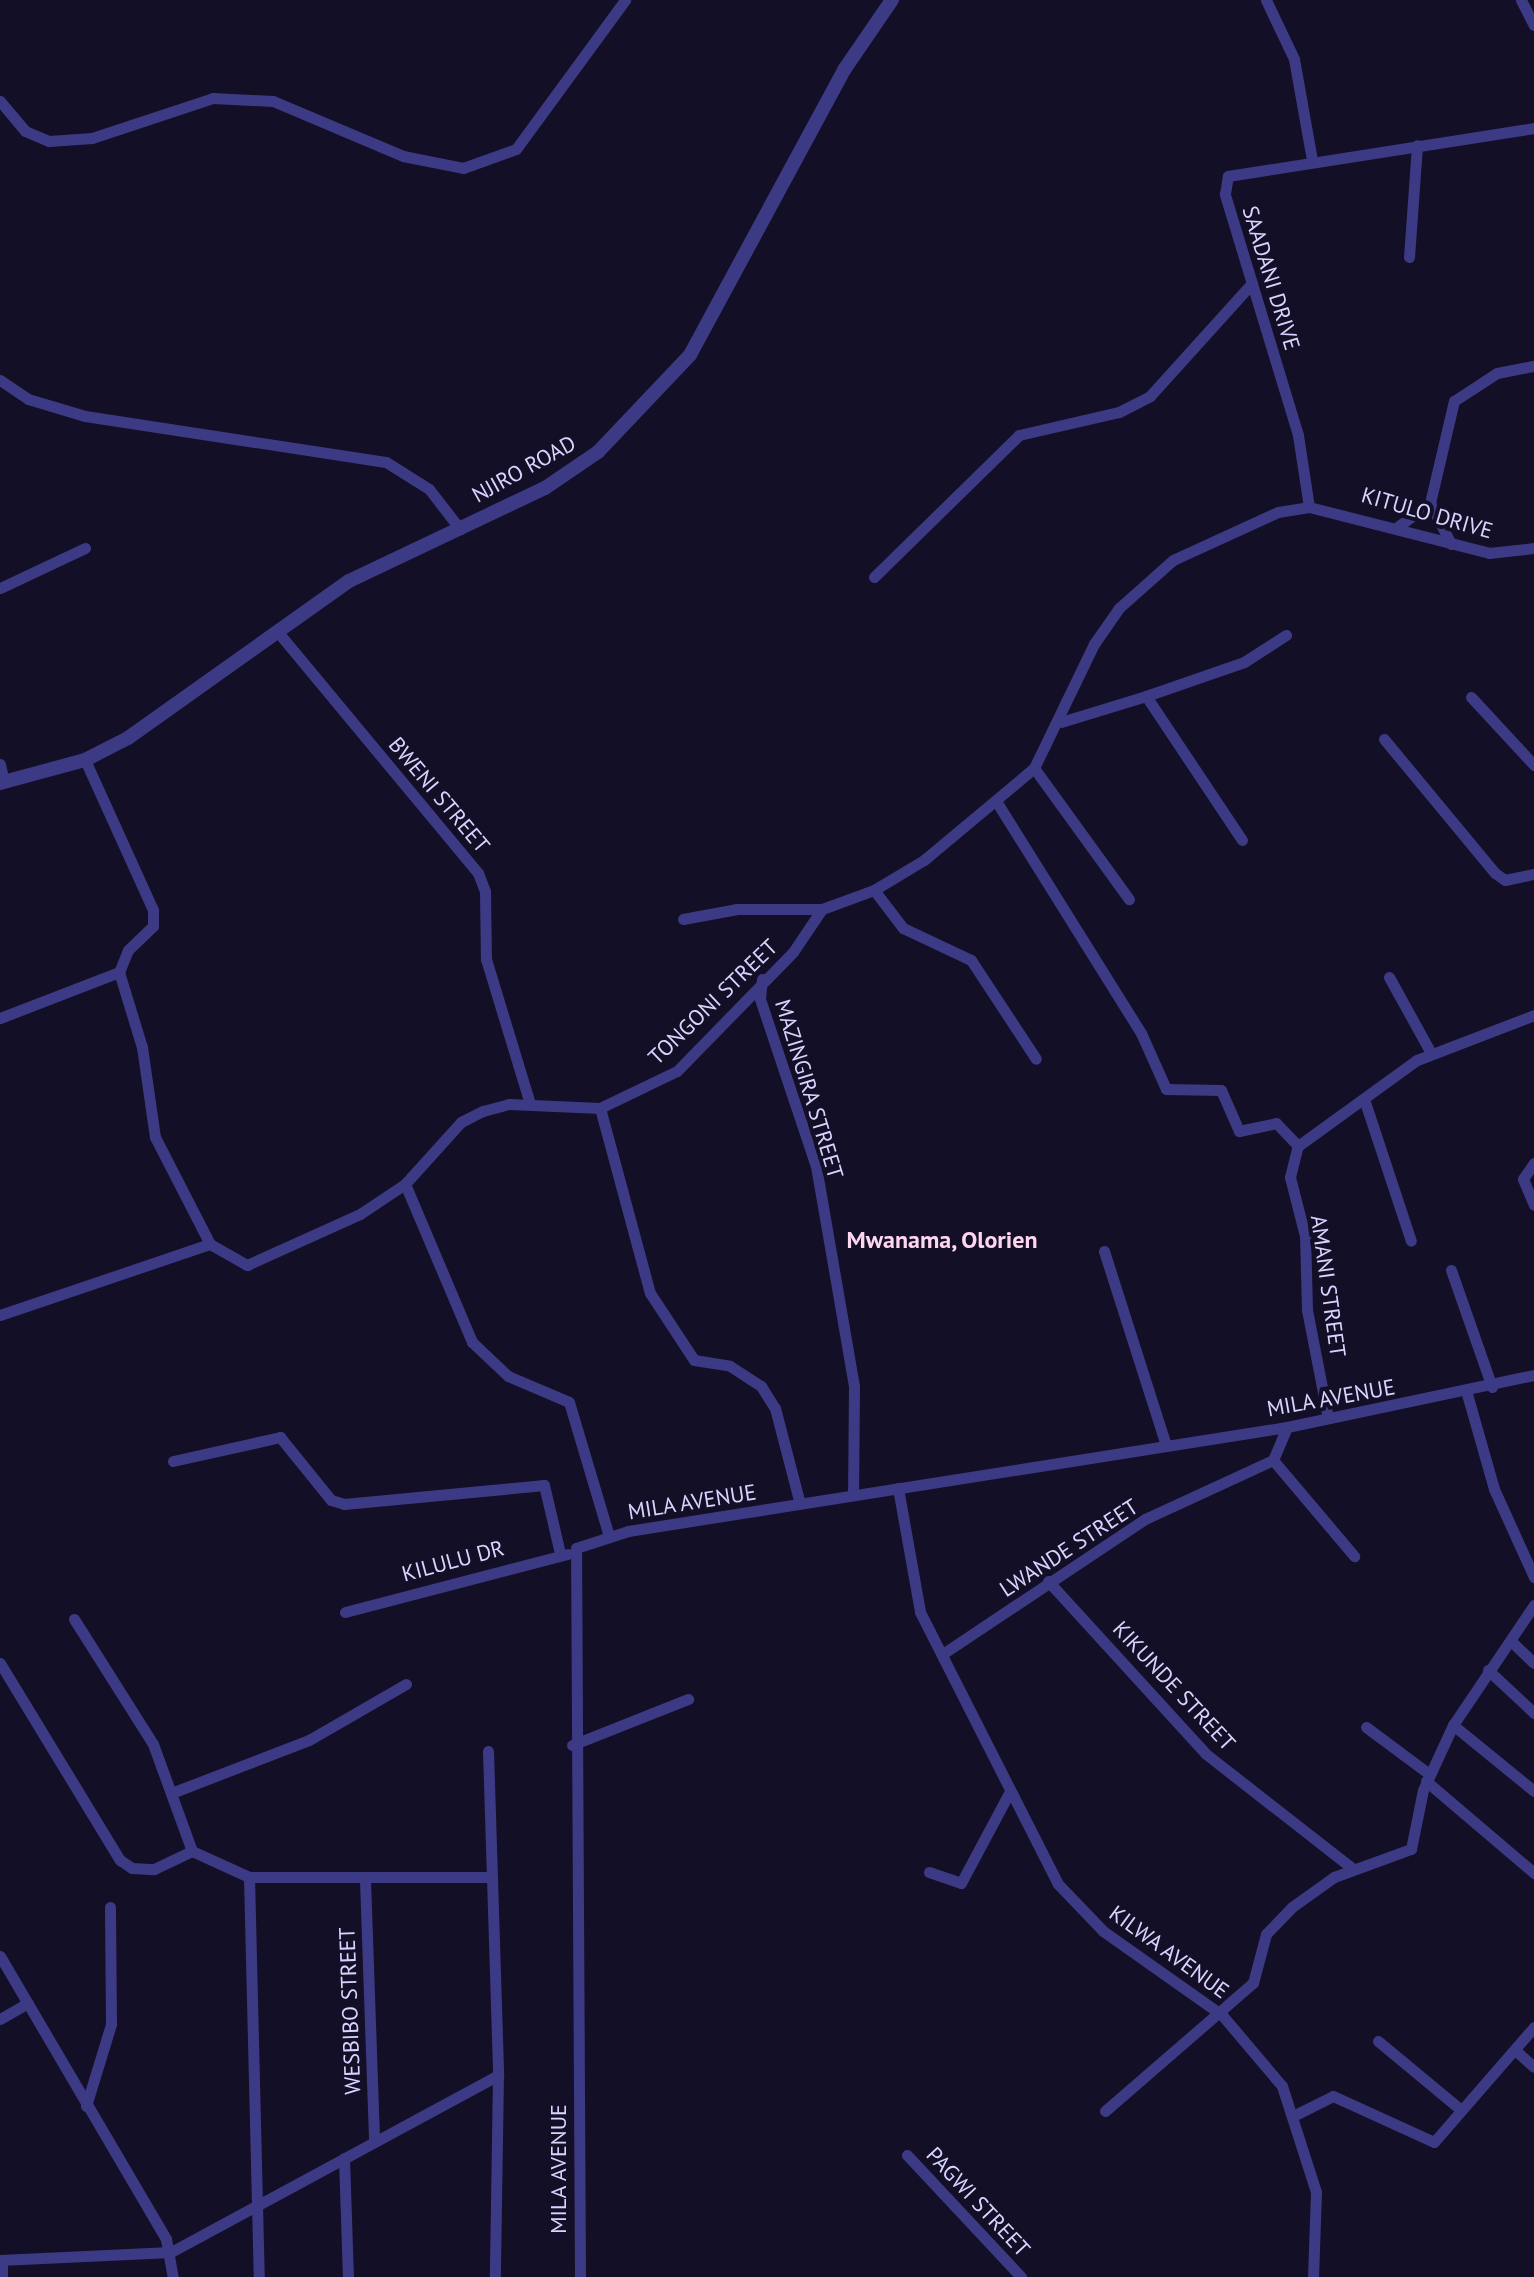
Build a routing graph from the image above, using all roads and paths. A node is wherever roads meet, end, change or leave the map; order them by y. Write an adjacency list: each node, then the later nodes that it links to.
1 (625, 0): 6 (street)
2 (892, 0): 17 (street, NJIRO ROAD)
3 (1266, 0): 9 (street)
4 (1521, 0): 5 (street)
5 (1534, 25)
6 (0, 101)
7 (1534, 128): 8 (street, SAADANI DRIVE)
8 (1417, 145): 9 (street, SAADANI DRIVE); 10 (street)
9 (1312, 160): 11 (street, SAADANI DRIVE)
10 (1409, 257)
11 (1252, 283): 15 (street, SAADANI DRIVE); 21 (street)
12 (1534, 366): 14 (street)
13 (0, 380): 17 (street)
14 (1430, 503): 16 (street); 18 (street)
15 (1309, 507): 16 (street, KITULO DRIVE); 27 (street)
16 (1396, 528): 18 (street, KITULO DRIVE)
17 (460, 529): 23 (street, NJIRO ROAD)
18 (1451, 544): 20 (street, KITULO DRIVE)
19 (85, 548): 22 (street)
20 (1534, 548)
21 (874, 577)
22 (0, 588)
23 (277, 631): 29 (street, NJIRO ROAD); 49 (street, BWENI STREET)
24 (1286, 635): 25 (street)
25 (1146, 696): 27 (street); 35 (street)
26 (1471, 697): 31 (street)
27 (1061, 722): 32 (street)
28 (1384, 739): 36 (street)
29 (85, 760): 33 (street, NJIRO ROAD); 41 (street)
30 (0, 764): 33 (street)
31 (1534, 765)
32 (1034, 768): 34 (street); 38 (street)
33 (2, 783)
34 (996, 801): 37 (street); 51 (street)
35 (1242, 840)
36 (1534, 874)
37 (874, 890): 39 (street); 47 (street)
38 (1129, 899)
39 (822, 909): 40 (street); 43 (street, TONGONI STREET)
40 (683, 919)
41 (119, 972): 45 (street); 56 (street)
42 (1389, 977): 46 (street)
43 (762, 979): 50 (street, TONGONI STREET); 69 (street, MAZINGIRA STREET)
44 (1534, 1015): 46 (street)
45 (0, 1018)
46 (1431, 1053): 48 (street)
47 (1036, 1059)
48 (1365, 1102): 51 (street); 55 (street)
49 (530, 1104): 50 (street, TONGONI STREET); 53 (street, TONGONI STREET)
50 (600, 1108): 70 (street)
51 (1298, 1146): 63 (street, AMANI STREET)
52 (1534, 1163): 54 (street)
53 (405, 1184): 56 (street, TONGONI STREET); 71 (street)
54 (1534, 1205)
55 (1411, 1241)
56 (210, 1244): 59 (street)
57 (1104, 1251): 65 (street)
58 (1451, 1270): 61 (street)
59 (0, 1315)
60 (1534, 1375): 61 (street, MILA AVENUE)
61 (1492, 1387): 62 (street, MILA AVENUE)
62 (1467, 1394): 63 (street, MILA AVENUE); 75 (street)
63 (1328, 1418): 64 (street, MILA AVENUE)
64 (1287, 1427): 65 (street, MILA AVENUE); 66 (street)
65 (1166, 1445): 68 (street, MILA AVENUE)
66 (1273, 1460): 74 (street); 76 (street, LWANDE STREET)
67 (173, 1461): 72 (street)
68 (898, 1488): 69 (street, MILA AVENUE); 81 (street, KILWA AVENUE)
69 (853, 1494): 70 (street, MILA AVENUE)
70 (800, 1504): 71 (street, MILA AVENUE)
71 (609, 1536): 73 (street, MILA AVENUE)
72 (560, 1553): 73 (street, KILULU DR); 78 (street, KILULU DR)
73 (573, 1555): 90 (street, MILA AVENUE)
74 (1354, 1556)
75 (1533, 1570)
76 (1048, 1581): 81 (street, LWANDE STREET); 97 (street, KIKUNDE STREET)
77 (1534, 1605): 80 (street)
78 (345, 1612)
79 (74, 1619): 94 (street)
80 (1512, 1642): 83 (street); 84 (street)
81 (944, 1653): 95 (street, KILWA AVENUE)
82 (0, 1663): 96 (street)
83 (1534, 1663)
84 (1488, 1670): 87 (street); 88 (street)
85 (406, 1684): 94 (street)
86 (688, 1699): 90 (street)
87 (1534, 1713)
88 (1453, 1725): 92 (street); 93 (street)
89 (1366, 1727): 92 (street)
90 (572, 1745): 128 (street, MILA AVENUE)
91 (488, 1751): 101 (street)
92 (1428, 1777): 97 (street); 99 (street)
93 (1534, 1791)
94 (174, 1792): 96 (street)
95 (1009, 1793): 98 (street); 106 (street, KILWA AVENUE)
96 (192, 1851): 100 (street)
97 (1353, 1869): 106 (street)
98 (929, 1872)
99 (1534, 1873)
100 (249, 1877): 102 (street); 120 (street)
101 (490, 1877): 102 (street); 112 (street)
102 (365, 1880): 117 (street, WESBIBO STREET)
103 (110, 1907): 113 (street)
104 (0, 1956): 105 (street)
105 (28, 2003): 107 (street); 113 (street)
106 (1222, 2015): 115 (street); 116 (street, KILWA AVENUE)
107 (0, 2019)
108 (1534, 2027): 110 (street)
109 (1378, 2041): 114 (street)
110 (1515, 2050): 111 (street); 114 (street)
111 (1534, 2067)
112 (498, 2075): 117 (street); 127 (street)
113 (86, 2106): 121 (street)
114 (1461, 2110): 116 (street)
115 (1105, 2111)
116 (1297, 2114): 130 (street, KILWA AVENUE)
117 (374, 2142): 119 (street)
118 (907, 2155): 129 (street, PAGWI STREET)
119 (344, 2158): 120 (street); 126 (street)
120 (255, 2206): 121 (street); 125 (street)
121 (171, 2252): 122 (street); 124 (street)
122 (1, 2260): 123 (street)
123 (2, 2277)
124 (173, 2277)
125 (259, 2277)
126 (348, 2277)
127 (495, 2277)
128 (580, 2277)
129 (1021, 2277)
130 (1313, 2277)

